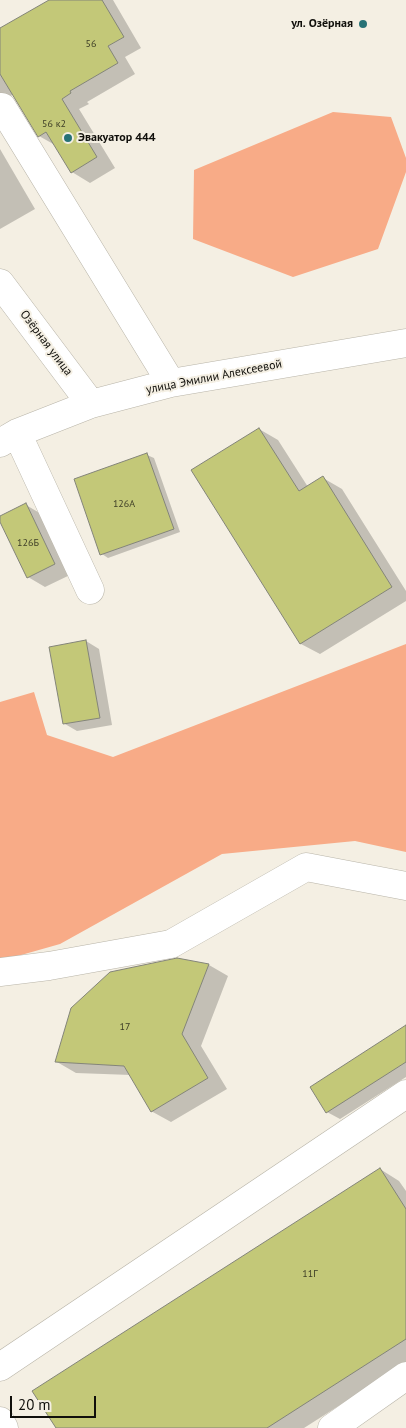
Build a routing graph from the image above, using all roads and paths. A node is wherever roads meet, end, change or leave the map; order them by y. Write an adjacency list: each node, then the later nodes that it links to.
1 (2, 107): 4 (street)
2 (0, 283): 5 (street, Озёрная улица)
3 (406, 343): 4 (street, улица Эмилии Алексеевой)
4 (171, 383): 5 (street, улица Эмилии Алексеевой)
5 (91, 404): 6 (street, улица Эмилии Алексеевой)
6 (9, 438): 7 (street)
7 (90, 590)
8 (406, 886): 9 (street)
9 (0, 972)
10 (405, 1098): 11 (street)
11 (0, 1367)
12 (406, 1376): 15 (street)
13 (0, 1421): 14 (street)
14 (4, 1428)
15 (332, 1428)

